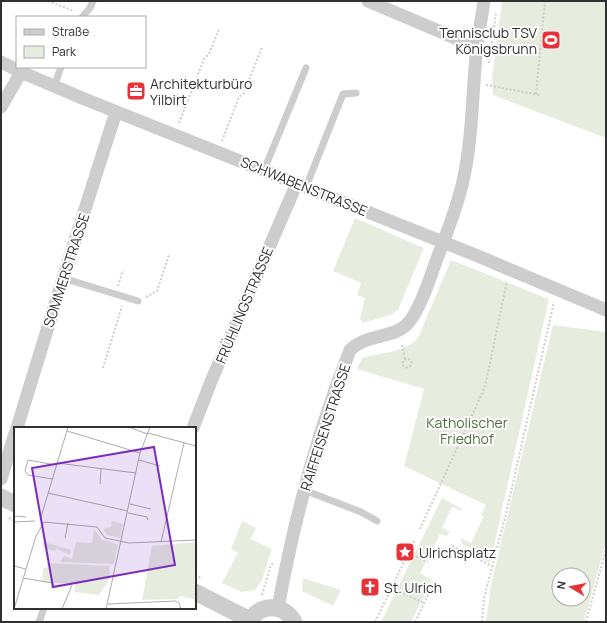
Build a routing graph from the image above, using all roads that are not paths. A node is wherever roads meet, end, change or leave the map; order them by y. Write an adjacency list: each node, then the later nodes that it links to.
1 (93, 1): 4 (lane)
2 (368, 1): 5 (street)
3 (484, 1): 5 (street, RAIFFEISENSTRASSE)
4 (82, 16)
5 (477, 45): 16 (street, RAIFFEISENSTRASSE)
6 (1, 62): 9 (street, SCHWABENSTRASSE)
7 (61, 68): 10 (lane)
8 (306, 68): 14 (lane)
9 (21, 72): 10 (street, SCHWABENSTRASSE); 12 (street)
10 (54, 86): 13 (street, SCHWABENSTRASSE)
11 (356, 93): 15 (lane)
12 (1, 107)
13 (116, 112): 14 (street, SCHWABENSTRASSE); 17 (street, SOMMERSTRASSE)
14 (264, 170): 15 (street, SCHWABENSTRASSE)
15 (302, 185): 16 (street, SCHWABENSTRASSE); 21 (street, FRÜHLINGSTRASSE)
16 (443, 242): 19 (street, SCHWABENSTRASSE); 24 (street, RAIFFEISENSTRASSE)
17 (63, 278): 18 (lane); 20 (street, SOMMERSTRASSE)
18 (138, 301)
19 (606, 310)
20 (17, 427)
21 (193, 427)
22 (14, 437): 23 (street)
23 (1, 479)
24 (304, 490): 25 (lane); 27 (street, RAIFFEISENSTRASSE)
25 (377, 521)
26 (196, 593): 29 (street)
27 (278, 608): 29 (street); 31 (street)
28 (44, 609): 30 (lane)
29 (250, 621)
30 (39, 622)
31 (294, 622)

